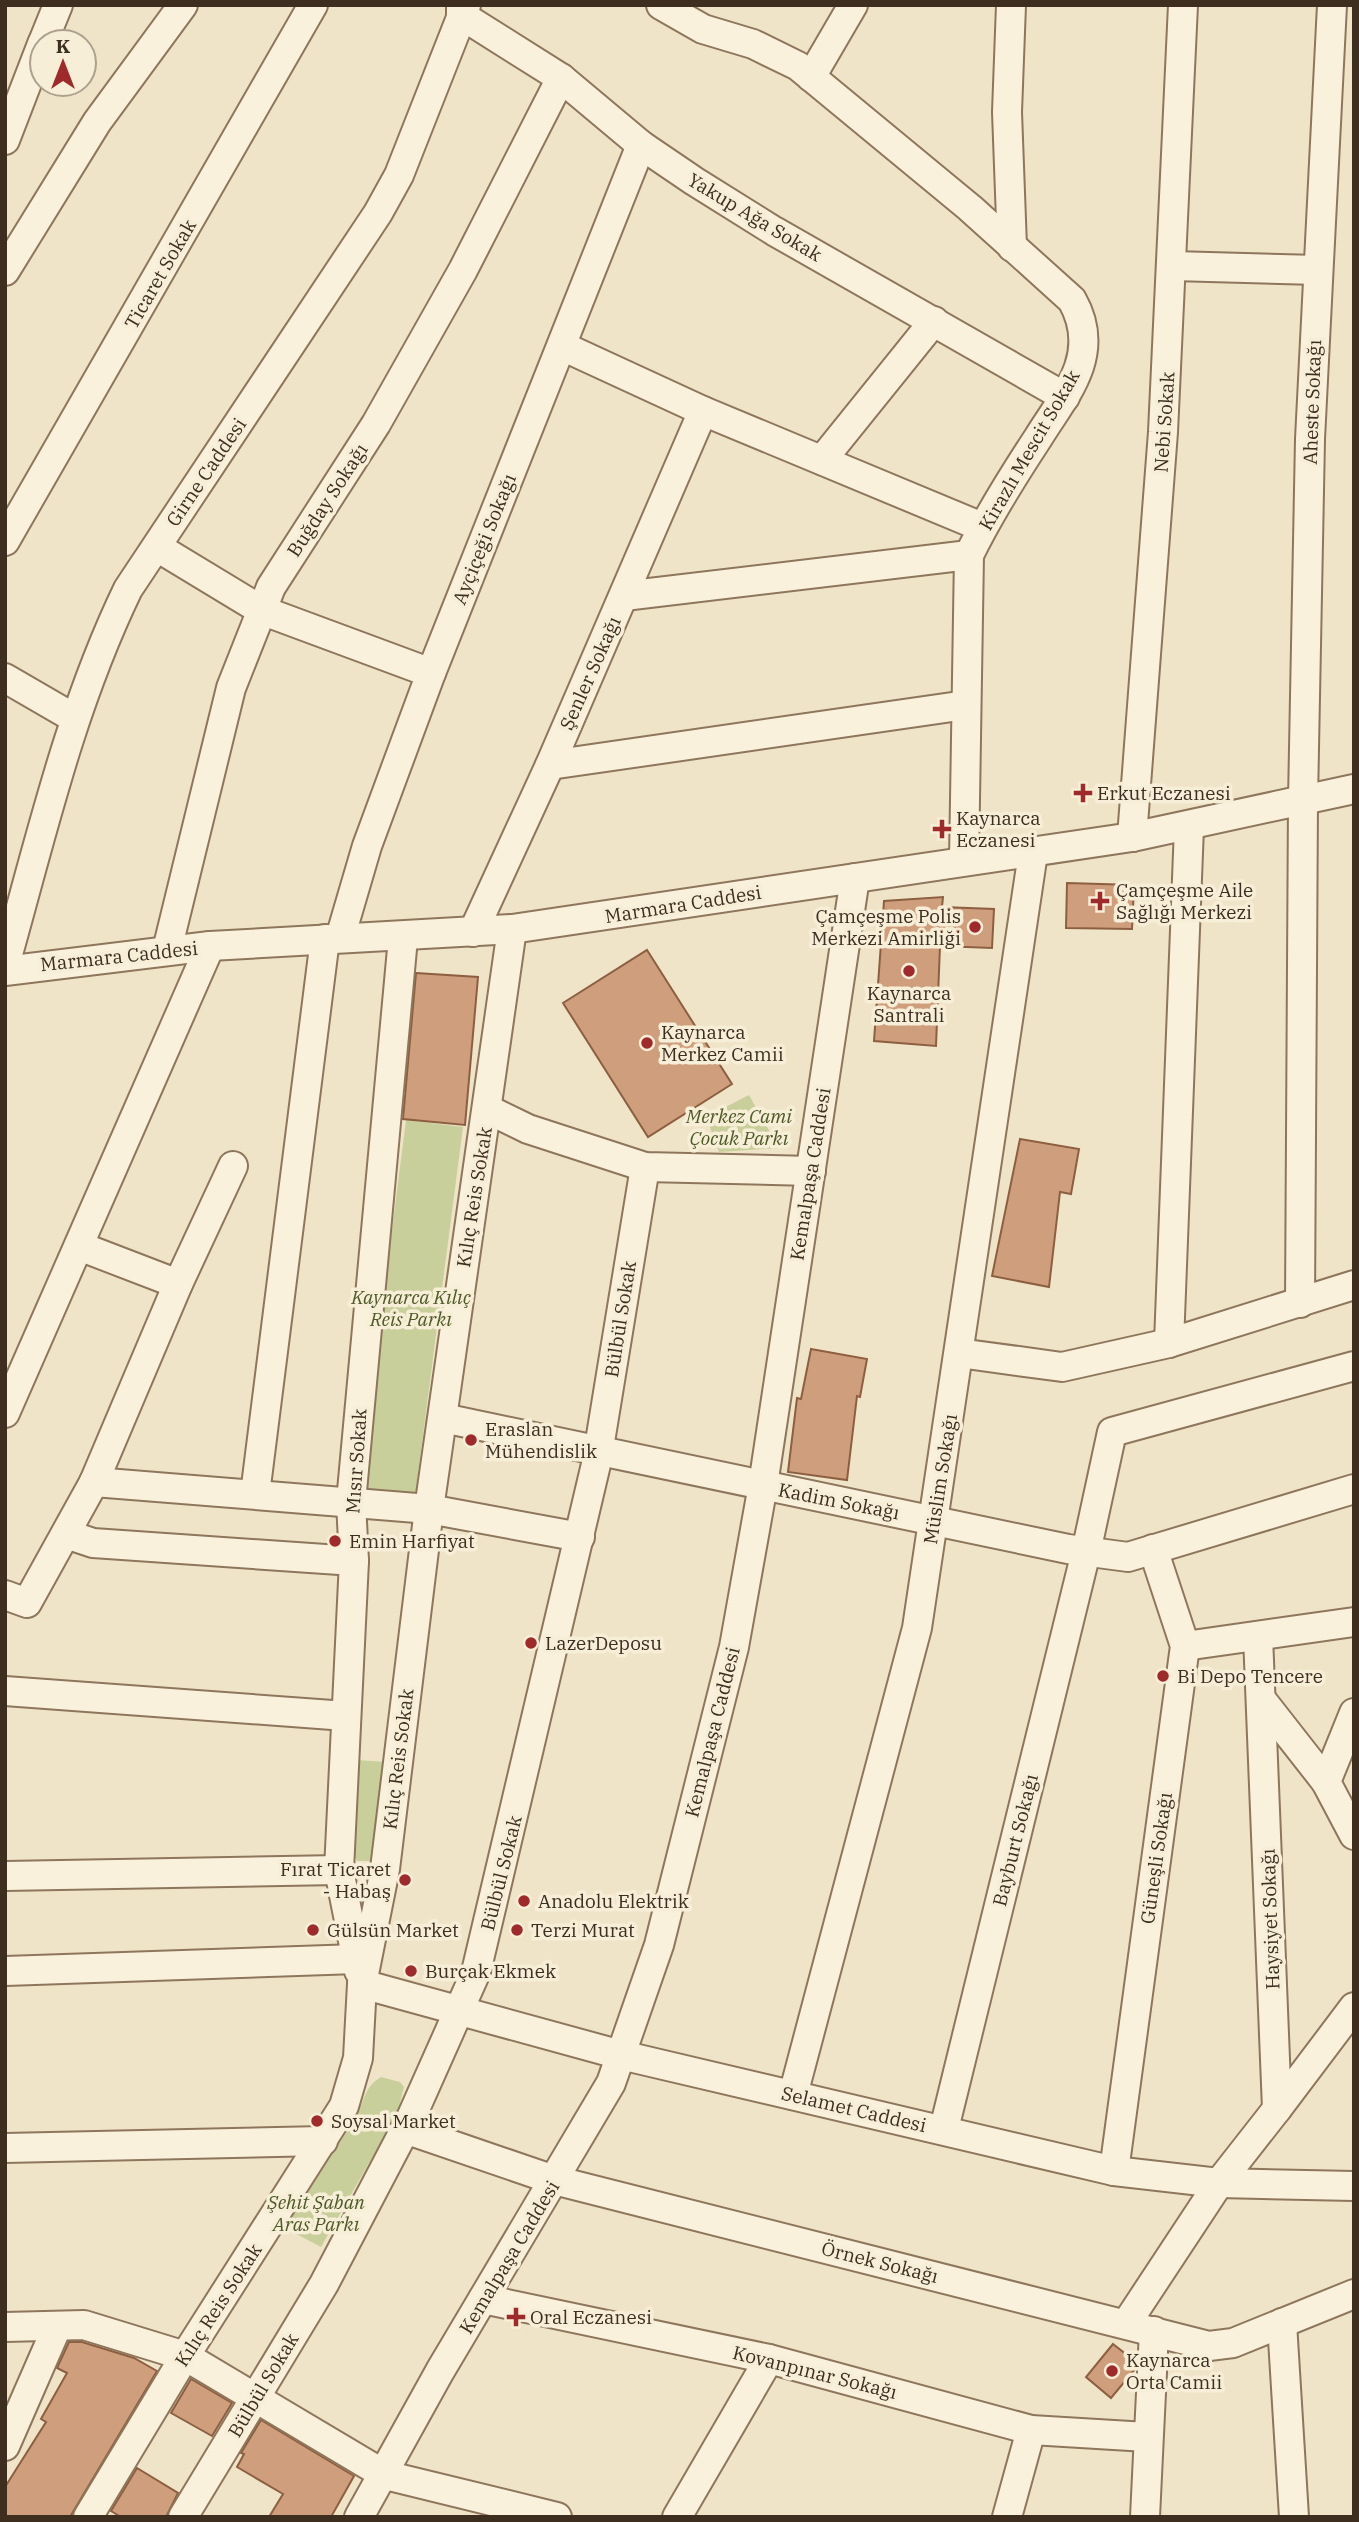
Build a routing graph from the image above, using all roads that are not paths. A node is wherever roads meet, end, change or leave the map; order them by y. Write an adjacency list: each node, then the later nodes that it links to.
1 (58, 5): 10 (street)
2 (183, 5): 19 (street)
3 (313, 5): 26 (street, Ticaret Sokak)
4 (661, 5): 11 (street, Kirazlı Mescit Sokak)
5 (853, 5): 11 (street)
6 (1011, 5): 16 (street)
7 (1183, 5): 17 (street, Nebi Sokak)
8 (1332, 5): 18 (street, Aheste Sokağı)
9 (463, 9): 12 (street, Yakup Ağa Sokak); 27 (street, Girne Caddesi)
10 (48, 28)
11 (811, 77): 16 (street, Kirazlı Mescit Sokak)
12 (561, 79): 15 (street, Yakup Ağa Sokak); 30 (street, Buğday Sokağı)
13 (28, 80): 14 (street)
14 (5, 140)
15 (640, 145): 20 (street, Yakup Ağa Sokak); 21 (street, Ayçiçeği Sokağı)
16 (1012, 247): 22 (street, Kirazlı Mescit Sokak)
17 (1173, 266): 18 (street); 39 (street, Nebi Sokak)
18 (1318, 270): 37 (street, Aheste Sokağı)
19 (5, 271)
20 (933, 321): 22 (street, Yakup Ağa Sokak); 24 (street)
21 (562, 346): 23 (street); 31 (street, Ayçiçeği Sokağı)
22 (1065, 397): 25 (street, Kirazlı Mescit Sokak)
23 (703, 411): 24 (street); 29 (street, Şenler Sokağı)
24 (822, 460): 25 (street)
25 (982, 527): 28 (street, Kirazlı Mescit Sokak)
26 (5, 541)
27 (157, 547): 30 (street); 34 (street, Girne Caddesi)
28 (969, 555): 29 (street); 33 (street, Kirazlı Mescit Sokak)
29 (624, 596): 35 (street, Şenler Sokağı)
30 (261, 610): 31 (street); 48 (street, Buğday Sokağı)
31 (431, 673): 45 (street, Ayçiçeği Sokağı)
32 (5, 678): 34 (street)
33 (966, 705): 35 (street); 41 (street, Kirazlı Mescit Sokak)
34 (74, 718): 49 (street, Girne Caddesi)
35 (550, 765): 44 (street, Şenler Sokağı)
36 (1354, 789): 37 (street, Marmara Caddesi)
37 (1303, 800): 38 (street, Marmara Caddesi); 58 (street, Aheste Sokağı)
38 (1189, 827): 39 (street, Marmara Caddesi); 59 (street)
39 (1132, 837): 40 (street, Marmara Caddesi)
40 (1033, 853): 41 (street, Marmara Caddesi); 60 (street, Müslim Sokağı)
41 (964, 861): 42 (street, Marmara Caddesi)
42 (855, 878): 43 (street, Marmara Caddesi); 54 (street, Kemalpaşa Caddesi)
43 (512, 929): 44 (street, Marmara Caddesi); 51 (street, Kılıç Reis Sokak)
44 (473, 932): 46 (street, Marmara Caddesi)
45 (332, 938): 46 (street, Marmara Caddesi); 47 (street, Marmara Caddesi); 68 (street, Ayçiçeği Sokağı)
46 (403, 938): 69 (street, Mısır Sokak)
47 (210, 946): 48 (street, Marmara Caddesi); 55 (street)
48 (167, 950): 50 (street, Marmara Caddesi)
49 (5, 965)
50 (5, 971)
51 (487, 1109): 53 (street); 63 (street, Kılıç Reis Sokak)
52 (233, 1166): 56 (street)
53 (645, 1167): 54 (street); 64 (street, Bülbül Sokak)
54 (811, 1171): 66 (street, Kemalpaşa Caddesi)
55 (79, 1246): 56 (street); 62 (street)
56 (178, 1284): 65 (street)
57 (1354, 1285): 58 (street)
58 (1300, 1303): 59 (street)
59 (1169, 1343): 60 (street)
60 (959, 1353): 71 (street, Müslim Sokağı)
61 (1354, 1366): 75 (street, Bayburt Sokağı)
62 (5, 1413)
63 (443, 1418): 64 (street, Kadim Sokağı); 70 (street, Kılıç Reis Sokak)
64 (599, 1450): 66 (street, Kadim Sokağı); 73 (street, Bülbül Sokak)
65 (94, 1482): 68 (street); 72 (street)
66 (763, 1485): 71 (street, Kadim Sokağı); 93 (street, Kemalpaşa Caddesi)
67 (1354, 1489): 74 (street, Kadim Sokağı)
68 (255, 1494): 69 (street)
69 (351, 1502): 70 (street); 76 (street, Mısır Sokak)
70 (429, 1509): 73 (street); 90 (street, Kılıç Reis Sokak)
71 (934, 1520): 75 (street, Kadim Sokağı); 94 (street, Müslim Sokağı)
72 (66, 1534): 76 (street); 77 (street)
73 (580, 1537): 92 (street, Bülbül Sokak)
74 (1153, 1549): 75 (street, Kadim Sokağı); 80 (street, Güneşli Sokağı)
75 (1086, 1552): 97 (street, Bayburt Sokağı)
76 (354, 1561): 84 (street, Mısır Sokak)
77 (5, 1595)
78 (1354, 1622): 79 (street)
79 (1258, 1636): 80 (street); 82 (street, Haysiyet Sokağı)
80 (1185, 1646): 100 (street, Güneşli Sokağı)
81 (5, 1691): 84 (street)
82 (1261, 1699): 85 (street); 95 (street, Haysiyet Sokağı)
83 (1354, 1713): 85 (street)
84 (346, 1716): 87 (street, Mısır Sokak)
85 (1326, 1782): 86 (street)
86 (1354, 1835)
87 (339, 1870): 88 (street); 90 (street, Mısır Sokak)
88 (5, 1876)
89 (5, 1971): 90 (street, Selamet Caddesi)
90 (359, 1972): 92 (street, Selamet Caddesi); 98 (street, Kılıç Reis Sokak)
91 (1354, 2007): 95 (street)
92 (458, 2012): 93 (street, Selamet Caddesi); 96 (street, Bülbül Sokak)
93 (621, 2055): 94 (street, Selamet Caddesi); 101 (street, Kemalpaşa Caddesi)
94 (793, 2095): 97 (street, Selamet Caddesi)
95 (1278, 2109): 102 (street)
96 (405, 2129): 101 (street, Örnek Sokağı); 113 (street, Bülbül Sokak)
97 (944, 2129): 100 (street, Selamet Caddesi)
98 (323, 2141): 99 (street); 111 (street, Kılıç Reis Sokak)
99 (5, 2148)
100 (1114, 2171): 102 (street, Selamet Caddesi)
101 (554, 2180): 105 (street, Kemalpaşa Caddesi); 107 (street, Örnek Sokağı)
102 (1219, 2183): 103 (street, Selamet Caddesi); 107 (street)
103 (1354, 2186)
104 (1354, 2294): 106 (street, Örnek Sokağı)
105 (483, 2299): 112 (street, Kovanpınar Sokağı); 117 (street, Kemalpaşa Caddesi)
106 (1282, 2323): 110 (street, Örnek Sokağı); 125 (street)
107 (1126, 2324): 110 (street, Örnek Sokağı)
108 (5, 2327): 109 (street)
109 (57, 2327): 111 (street); 116 (street)
110 (1154, 2331): 115 (street)
111 (184, 2356): 113 (street); 118 (street, Kılıç Reis Sokak)
112 (769, 2359): 114 (street, Kovanpınar Sokağı); 122 (street)
113 (256, 2396): 117 (street); 119 (street, Bülbül Sokak)
114 (1031, 2430): 115 (street, Kovanpınar Sokağı); 123 (street)
115 (1147, 2437): 124 (street)
116 (5, 2446)
117 (385, 2474): 120 (street, Kemalpaşa Caddesi); 121 (street)
118 (88, 2517)
119 (183, 2517)
120 (359, 2517)
121 (557, 2517)
122 (677, 2517)
123 (1007, 2517)
124 (1145, 2517)
125 (1294, 2517)

